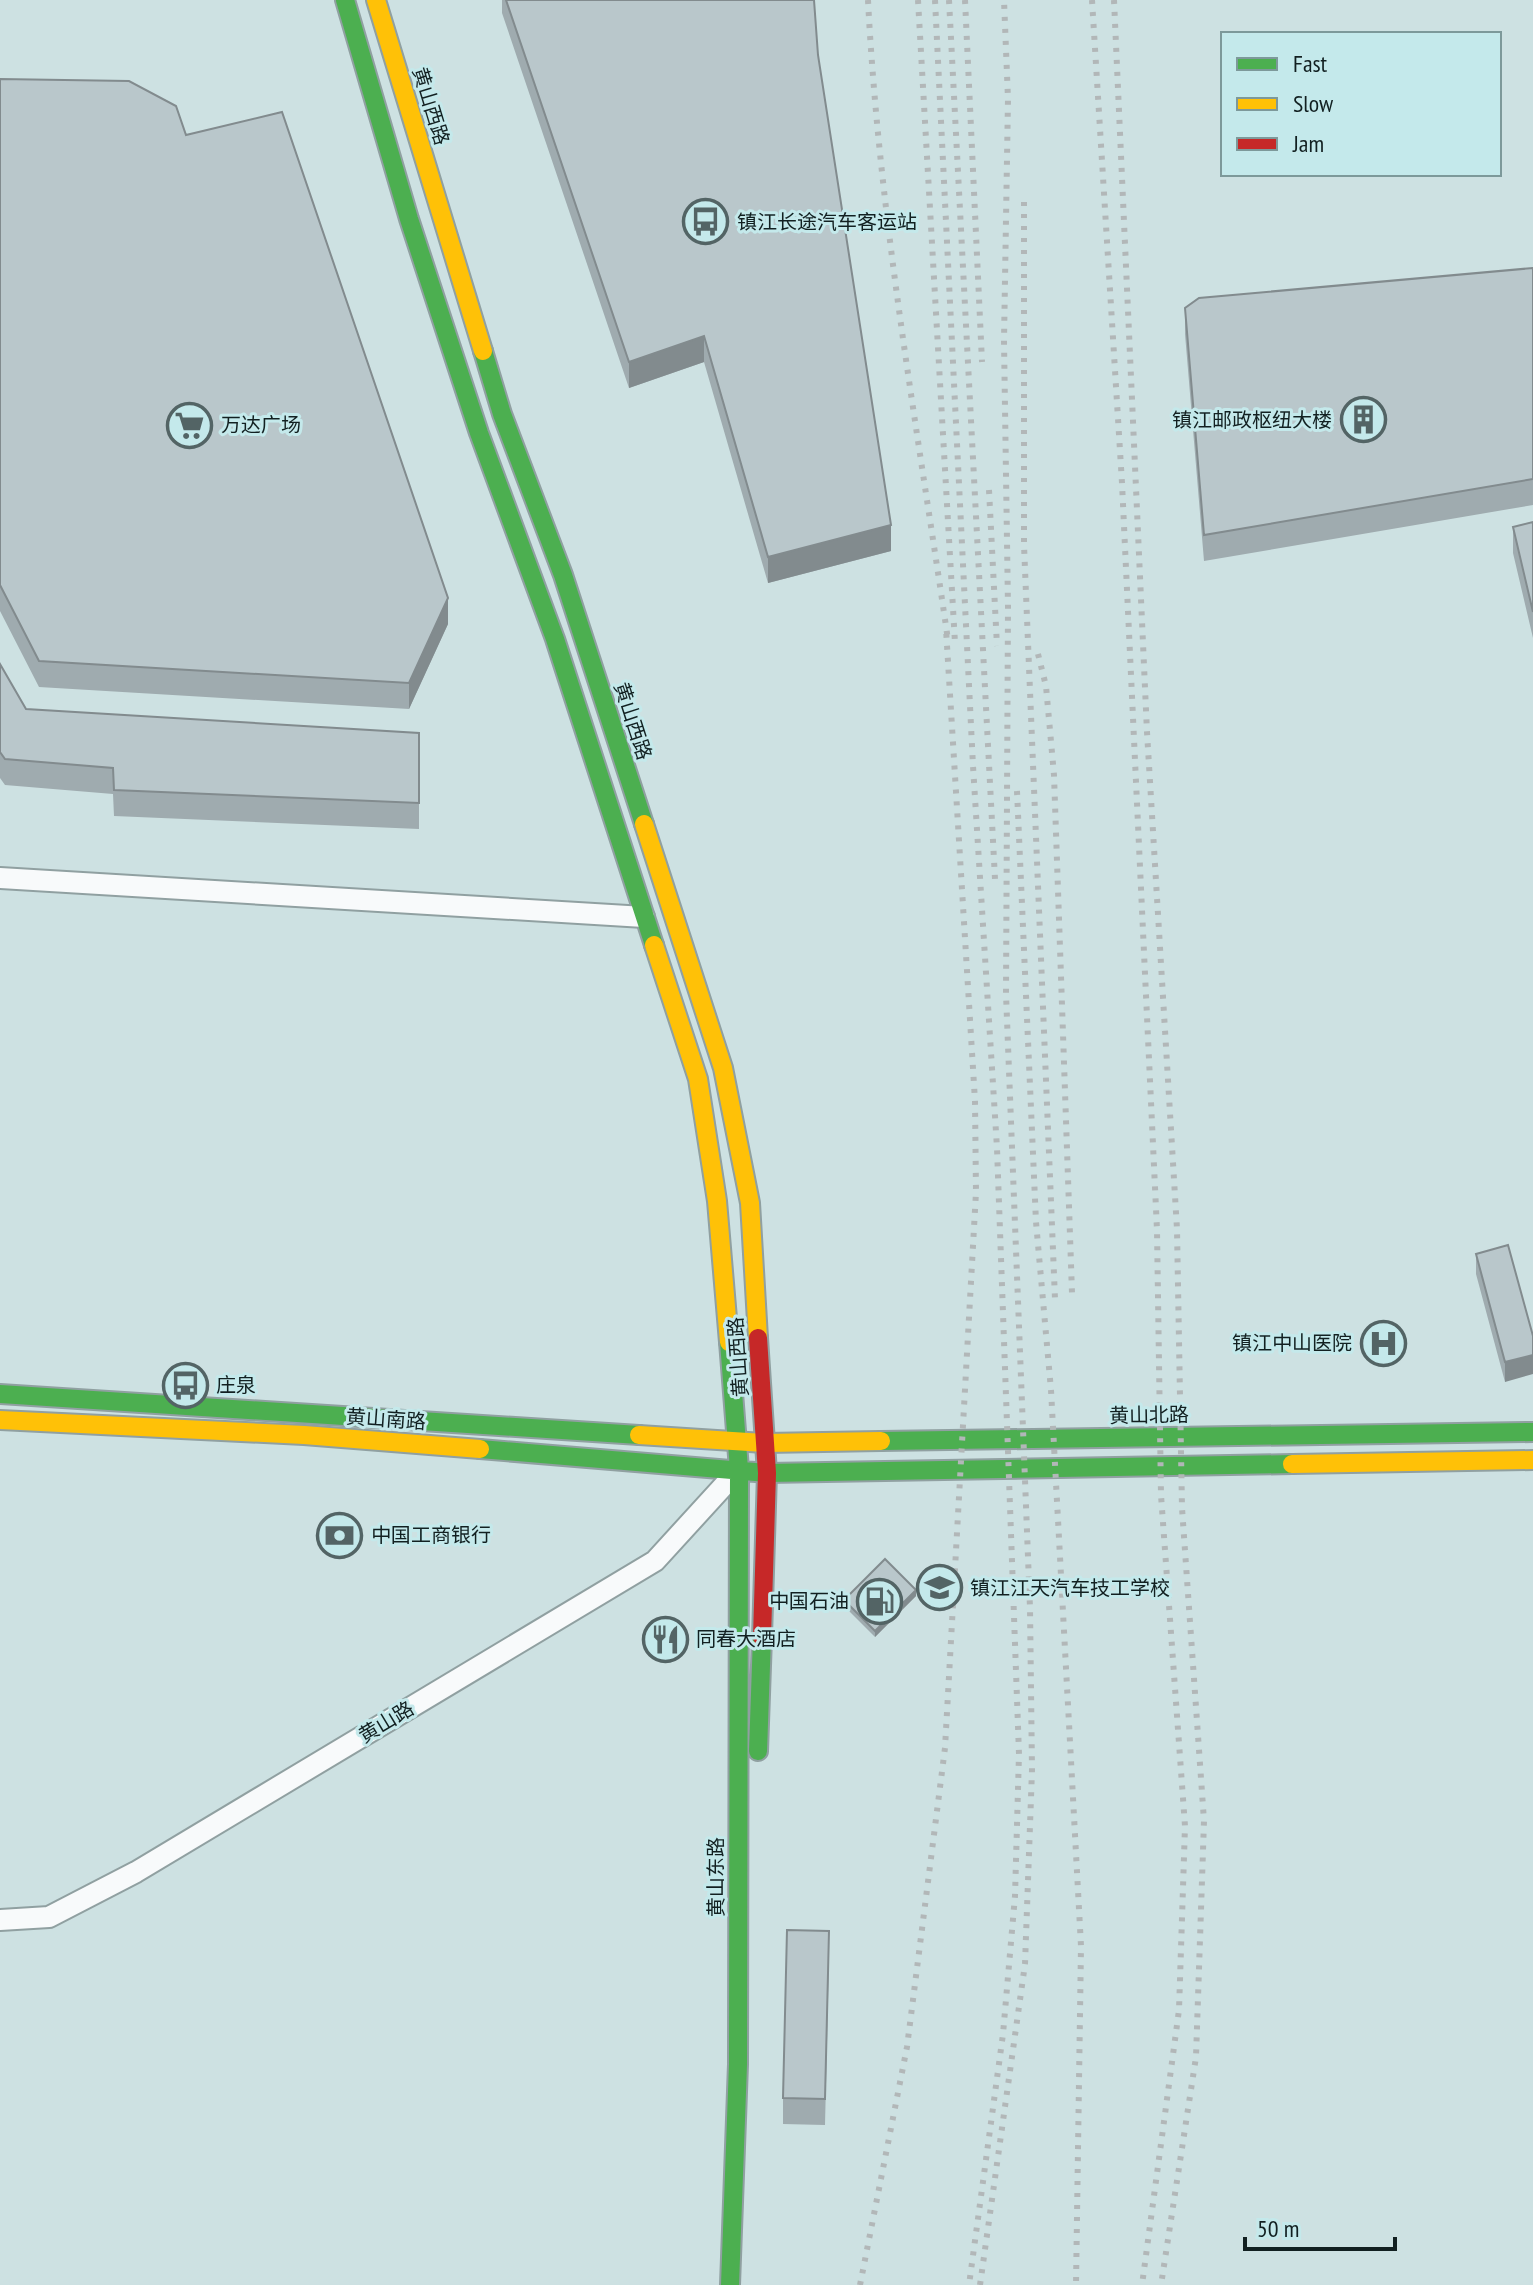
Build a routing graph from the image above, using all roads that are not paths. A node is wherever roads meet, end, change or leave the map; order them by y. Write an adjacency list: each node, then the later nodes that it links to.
1 (345, 0): 4 (street, 黄山西路)
2 (376, 0): 9 (street, 黄山西路)
3 (0, 878): 4 (street)
4 (644, 917): 8 (street, 黄山西路)
5 (0, 1394): 8 (street, 黄山南路)
6 (0, 1420): 11 (street, 黄山南路)
7 (1533, 1432): 9 (street, 黄山北路)
8 (737, 1441): 9 (street, 黄山南路); 11 (street, 黄山西路)
9 (765, 1443): 12 (street, 黄山西路)
10 (1533, 1460): 12 (street)
11 (739, 1469): 12 (street, 黄山南路); 13 (street, 黄山路); 14 (street, 黄山东路)
12 (767, 1473): 15 (street, 黄山东路)
13 (0, 1920)
14 (730, 2285)
15 (745, 2285)

